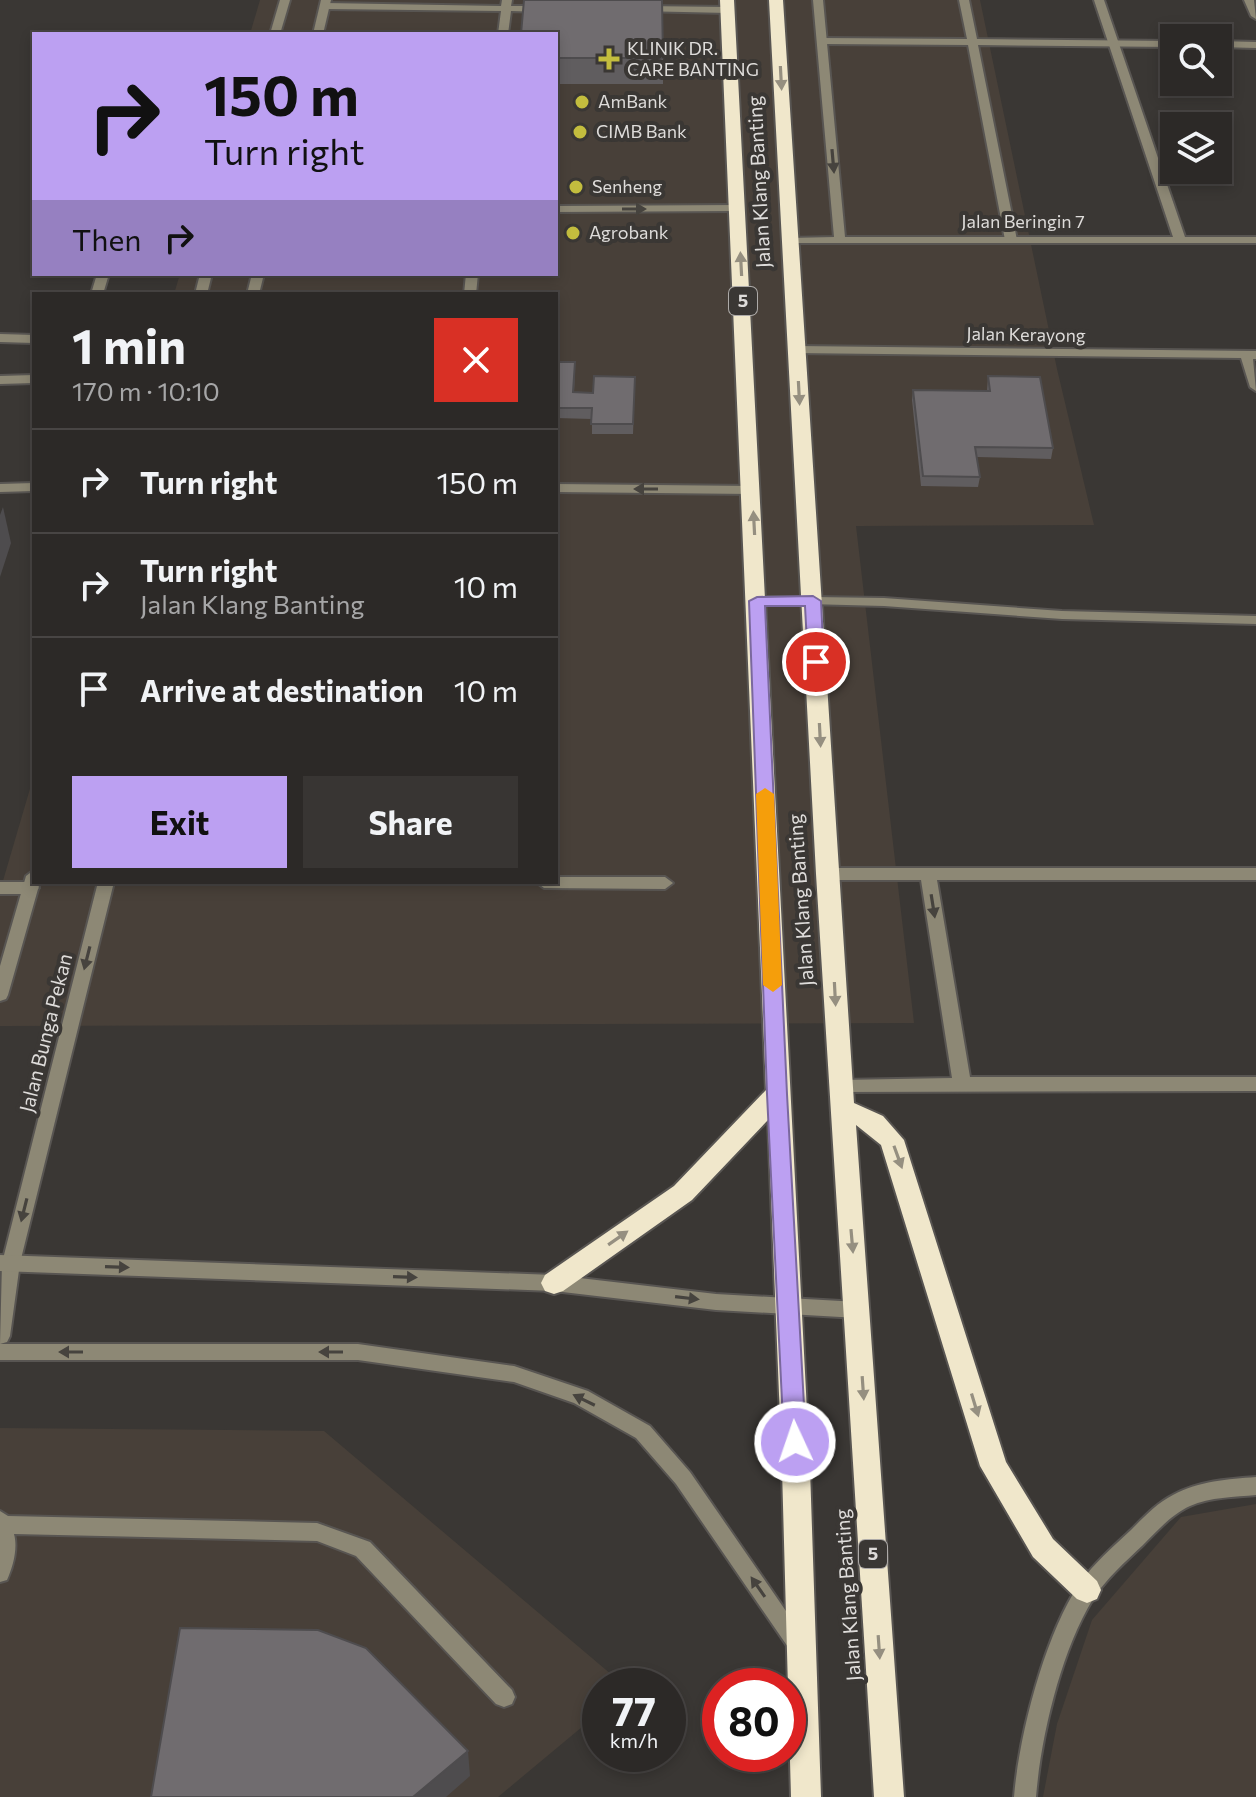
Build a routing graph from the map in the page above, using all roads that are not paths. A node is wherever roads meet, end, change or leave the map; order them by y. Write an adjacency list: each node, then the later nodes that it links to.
1 (285, 0): 13 (street)
2 (776, 0): 27 (highway, Jalan Klang Banting / 5, one-way to 27)
3 (818, 0): 16 (street)
4 (964, 0): 17 (street)
5 (1099, 0): 18 (street)
6 (1249, 0): 12 (street)
7 (326, 3): 8 (street); 14 (street)
8 (507, 4): 10 (street); 15 (street)
9 (728, 5): 11 (street); 22 (highway, Jalan Klang Banting / 5)
10 (554, 9)
11 (633, 9)
12 (1256, 16)
13 (276, 32)
14 (319, 32)
15 (503, 32)
16 (822, 41): 17 (street); 28 (street, one-way to 28)
17 (972, 42): 18 (street); 24 (street)
18 (1115, 43): 19 (street); 25 (street)
19 (1160, 44)
20 (1232, 44): 21 (street)
21 (1256, 45)
22 (738, 208): 23 (street, one-way to 22); 39 (highway, Jalan Klang Banting / 5, one-way to 22)
23 (558, 209)
24 (1011, 240): 25 (street, Jalan Beringin 7); 28 (street, Jalan Beringin 7)
25 (1180, 240): 26 (street, Jalan Beringin 7)
26 (1256, 240)
27 (790, 241): 28 (street, Jalan Beringin 7); 31 (highway, Jalan Klang Banting / 5)
28 (840, 241)
29 (0, 338): 30 (street)
30 (32, 339)
31 (797, 350): 32 (street, Jalan Kerayong); 41 (highway, Jalan Klang Banting / 5, one-way to 41)
32 (1251, 355): 35 (street)
33 (32, 379): 34 (street)
34 (0, 380)
35 (1256, 387)
36 (32, 487): 37 (street)
37 (0, 488)
38 (558, 488): 39 (street, one-way to 38)
39 (752, 490): 40 (highway, Jalan Klang Banting / 5, one-way to 39)
40 (757, 601): 41 (street); 54 (highway, Jalan Klang Banting / 5)
41 (813, 601): 42 (street); 43 (highway, Jalan Klang Banting / 5, one-way to 43)
42 (1256, 620)
43 (827, 874): 44 (street); 55 (highway, Jalan Klang Banting / 5, one-way to 55)
44 (928, 874): 45 (street); 52 (street, one-way to 52)
45 (1256, 874)
46 (32, 882): 50 (street); 51 (street)
47 (558, 882): 48 (street)
48 (665, 883)
49 (105, 884): 56 (street, Jalan Bunga Pekan, one-way to 56)
50 (0, 888)
51 (0, 995)
52 (962, 1084): 53 (street); 55 (street)
53 (1256, 1084)
54 (777, 1094): 57 (highway, one-way to 54); 58 (highway, Jalan Klang Banting / 5)
55 (842, 1097): 59 (highway, Jalan Klang Banting / 5, one-way to 59); 65 (highway, one-way to 65)
56 (6, 1263): 57 (street, one-way to 57); 60 (street, Jalan Bunga Pekan)
57 (554, 1283): 58 (street, one-way to 58)
58 (787, 1306): 59 (street); 66 (highway, Jalan Klang Banting / 5)
59 (858, 1310): 69 (highway, Jalan Klang Banting / 5, one-way to 69)
60 (0, 1336)
61 (0, 1352): 66 (street, one-way to 61)
62 (1256, 1486): 65 (street)
63 (2, 1523): 64 (street); 67 (street)
64 (0, 1573)
65 (1087, 1590): 70 (street)
66 (803, 1651): 68 (highway, Jalan Klang Banting / 5)
67 (504, 1697)
68 (806, 1797)
69 (889, 1797)
70 (1025, 1797)

